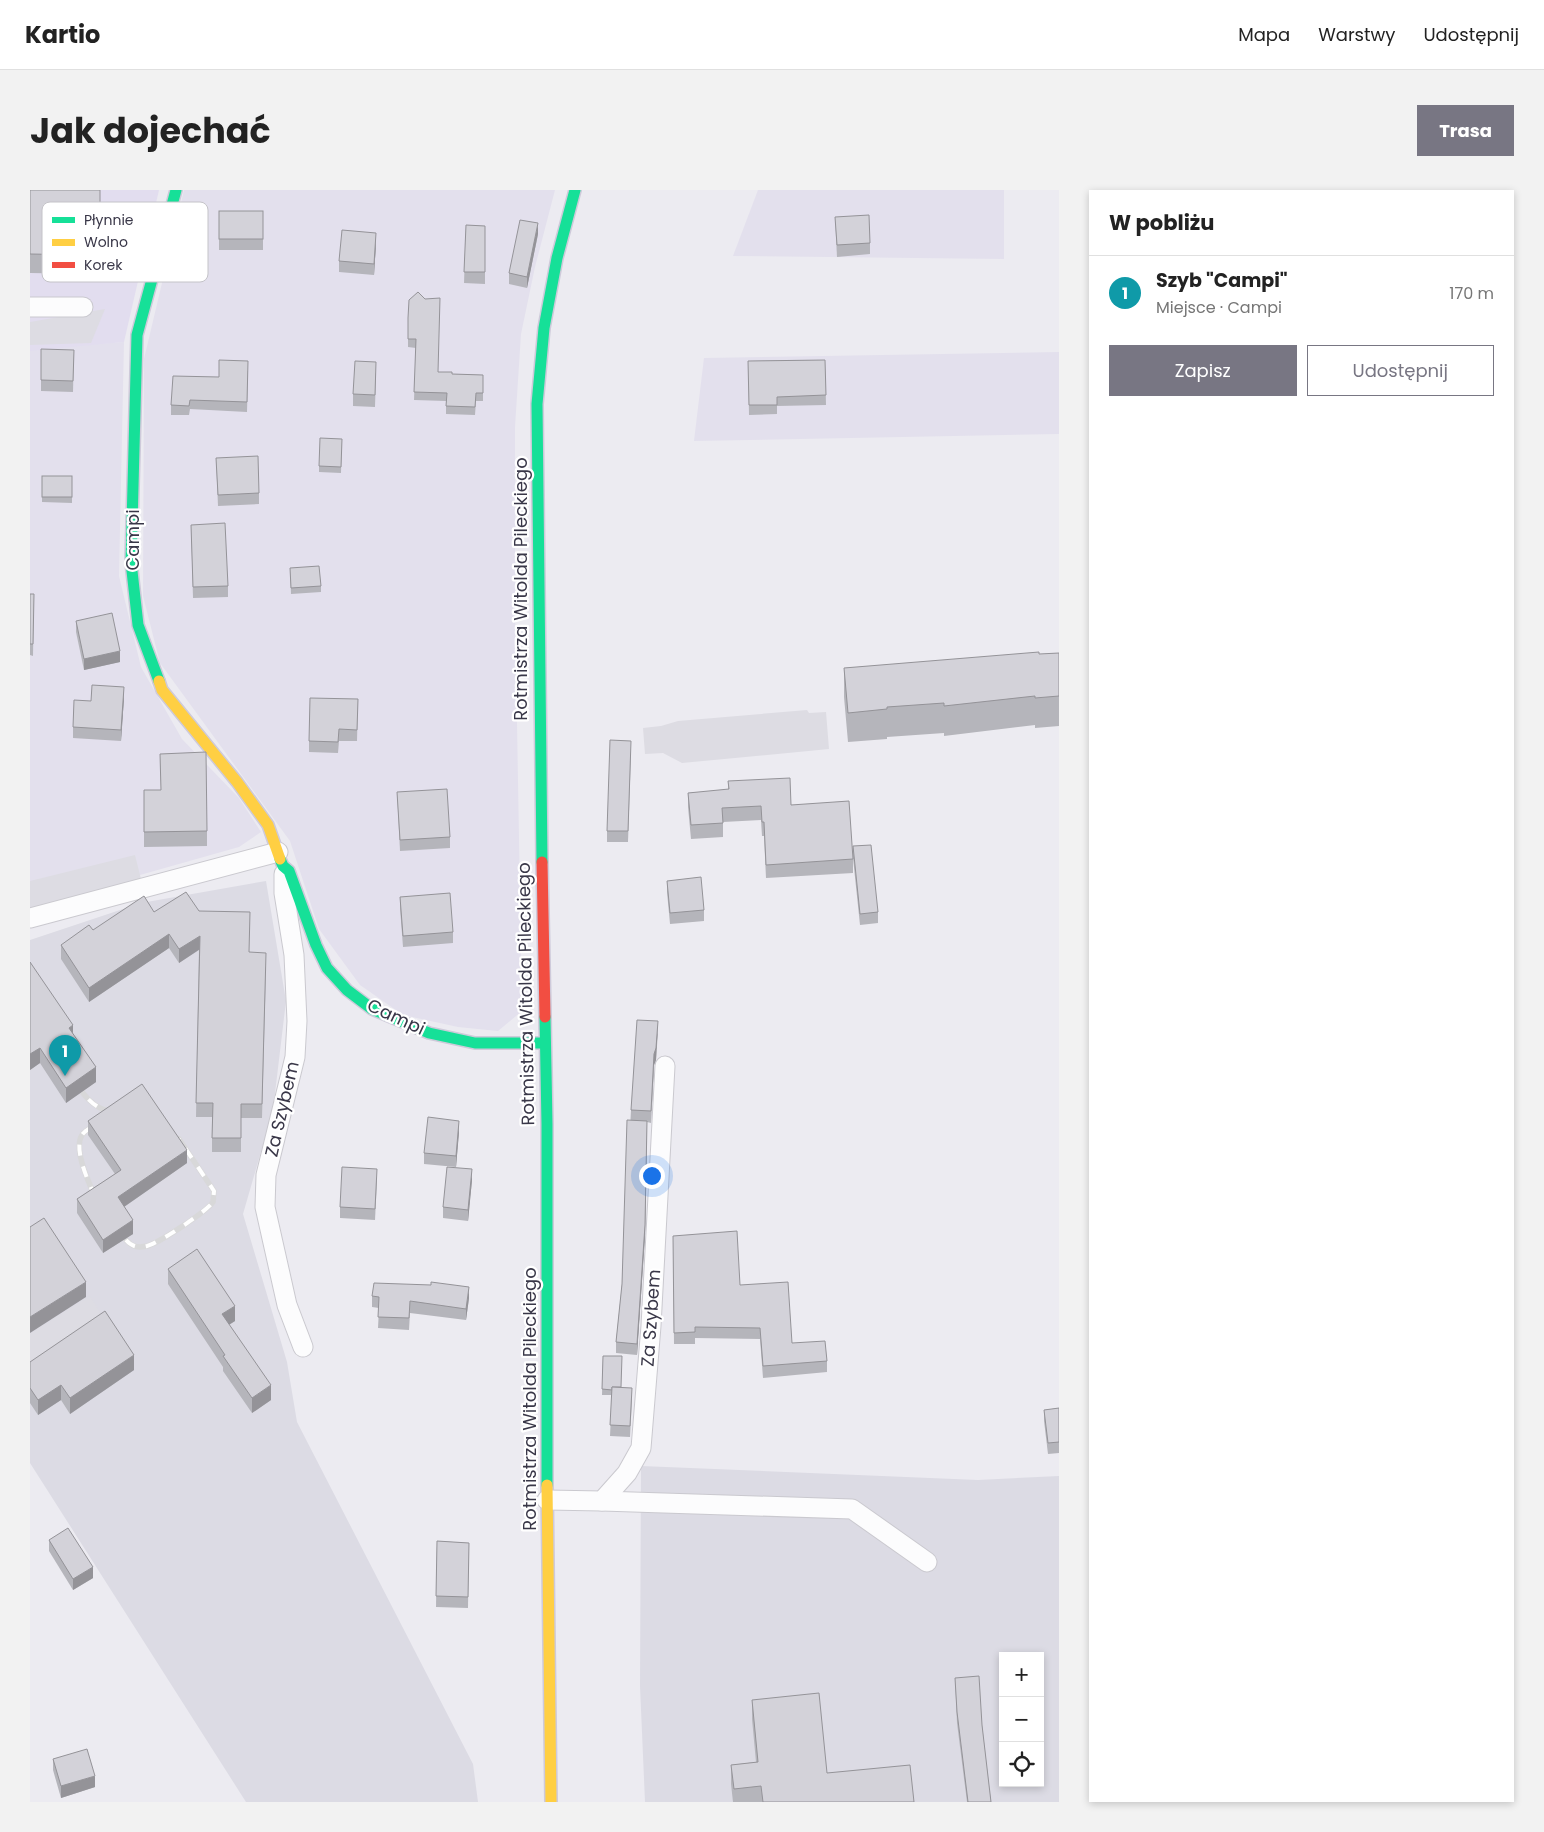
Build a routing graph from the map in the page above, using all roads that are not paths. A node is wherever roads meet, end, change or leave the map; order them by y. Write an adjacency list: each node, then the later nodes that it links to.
1 (575, 190): 7 (main road, Rotmistrza Witolda Pileckiego)
2 (151, 282): 5 (main road, Campi)
3 (30, 307): 4 (street)
4 (83, 307)
5 (280, 859): 6 (street); 7 (main road, Campi); 9 (street, Za Szybem)
6 (30, 918)
7 (545, 1043): 10 (main road, Rotmistrza Witolda Pileckiego)
8 (665, 1066): 11 (street, Za Szybem)
9 (303, 1347)
10 (547, 1500): 11 (street); 13 (main road, Rotmistrza Witolda Pileckiego)
11 (602, 1501): 12 (street)
12 (927, 1562)
13 (551, 1802)

